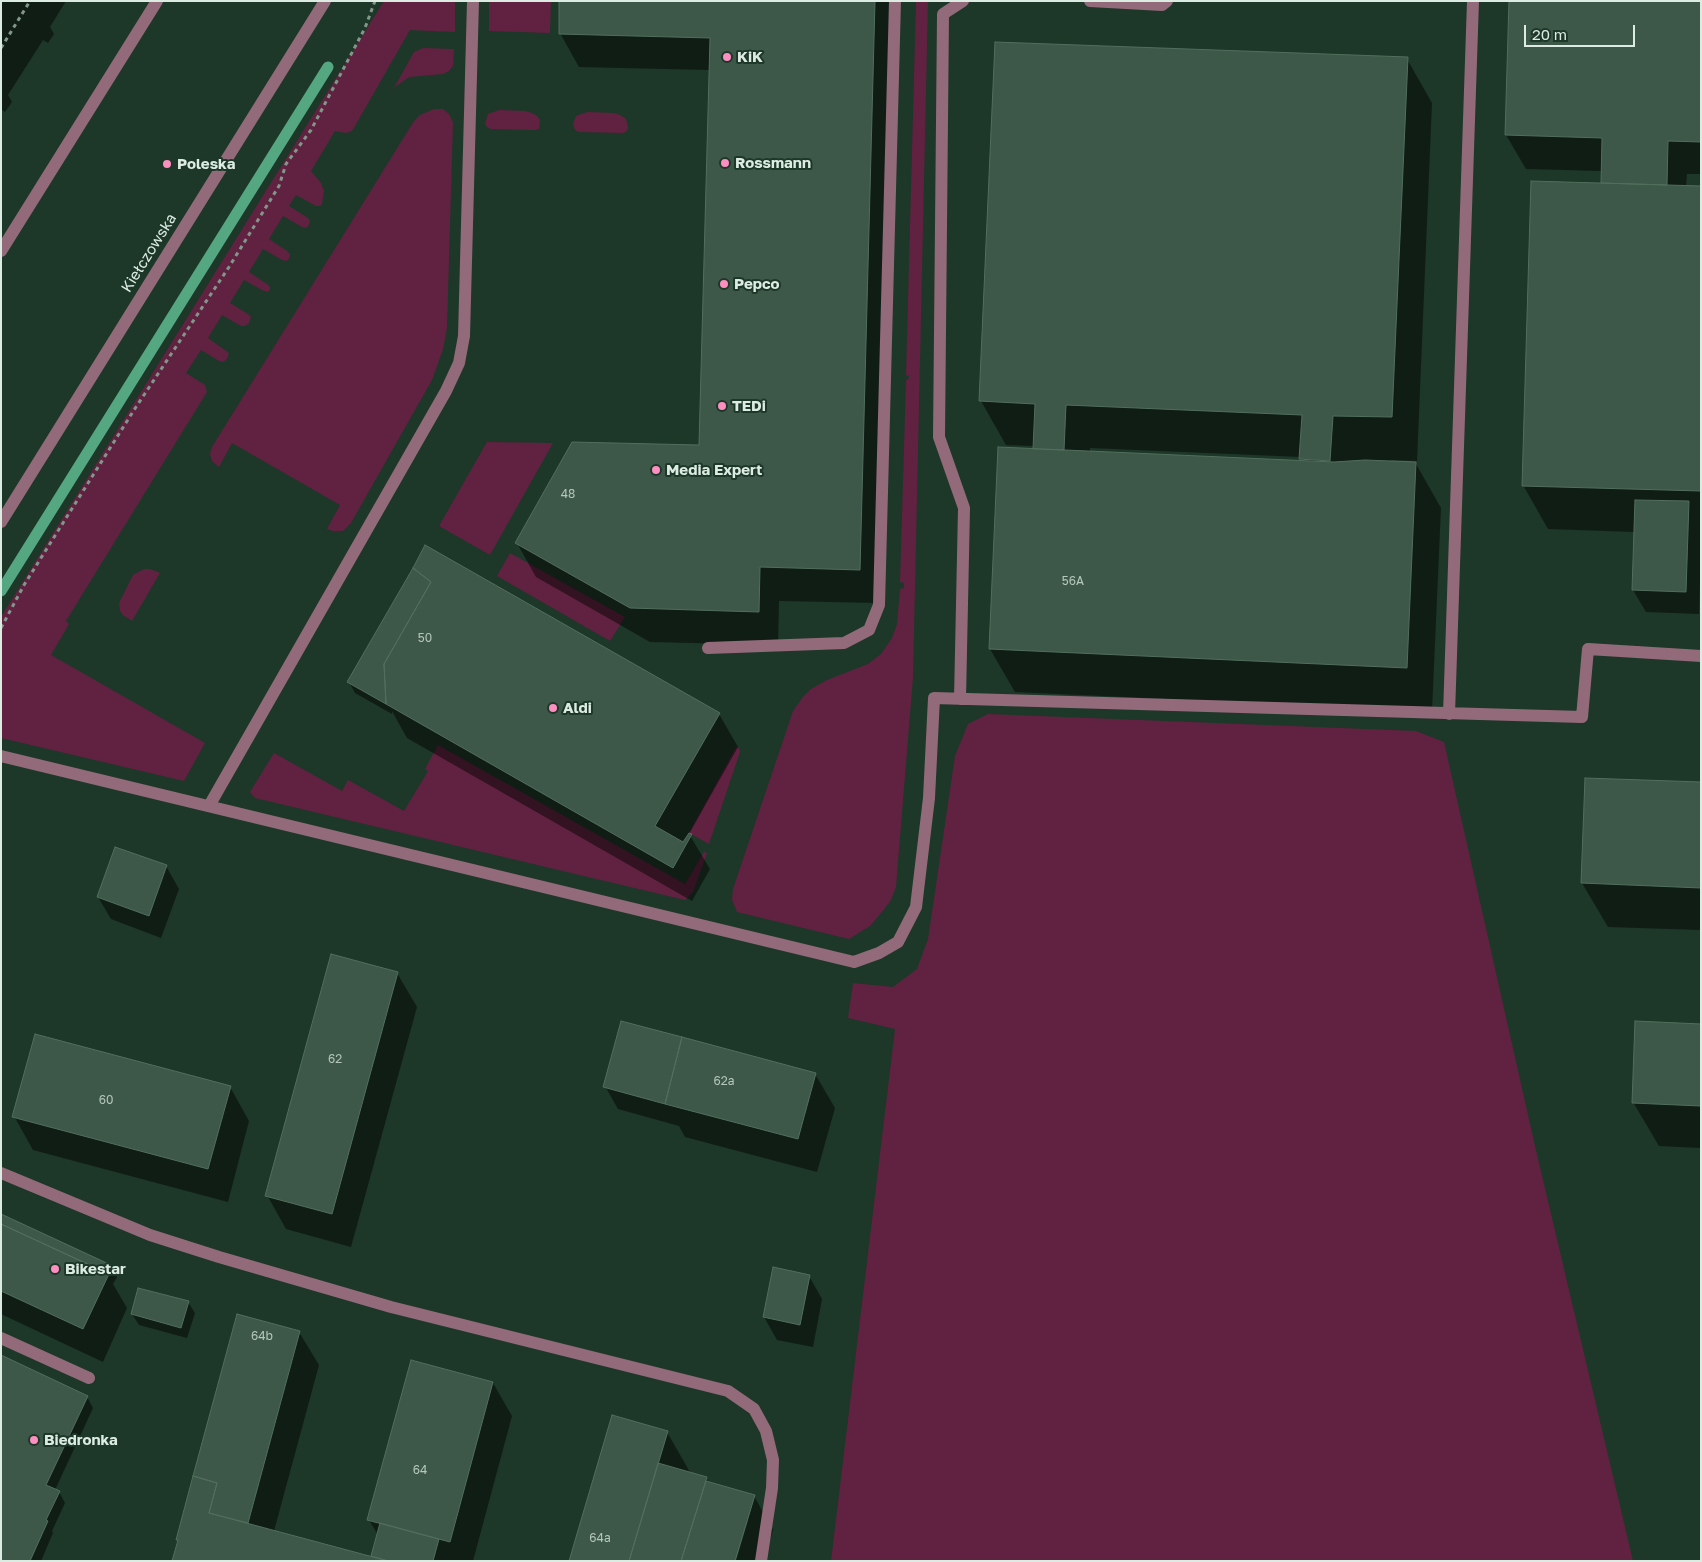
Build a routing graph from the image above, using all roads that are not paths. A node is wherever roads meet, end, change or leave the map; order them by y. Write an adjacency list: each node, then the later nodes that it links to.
1 (156, 1): 9 (street)
2 (325, 1): 10 (street, Kiełczowska)
3 (473, 1): 16 (street)
4 (895, 1): 11 (street)
5 (963, 1): 13 (street)
6 (1090, 1): 7 (street)
7 (1167, 1)
8 (1473, 1): 14 (street)
9 (1, 251)
10 (1, 522)
11 (708, 648)
12 (1701, 656): 14 (street)
13 (960, 699): 14 (street); 16 (street)
14 (1449, 714)
15 (1, 756): 16 (street)
16 (209, 806)
17 (1, 1173): 20 (street)
18 (1, 1338): 19 (street)
19 (89, 1378)
20 (760, 1561)

